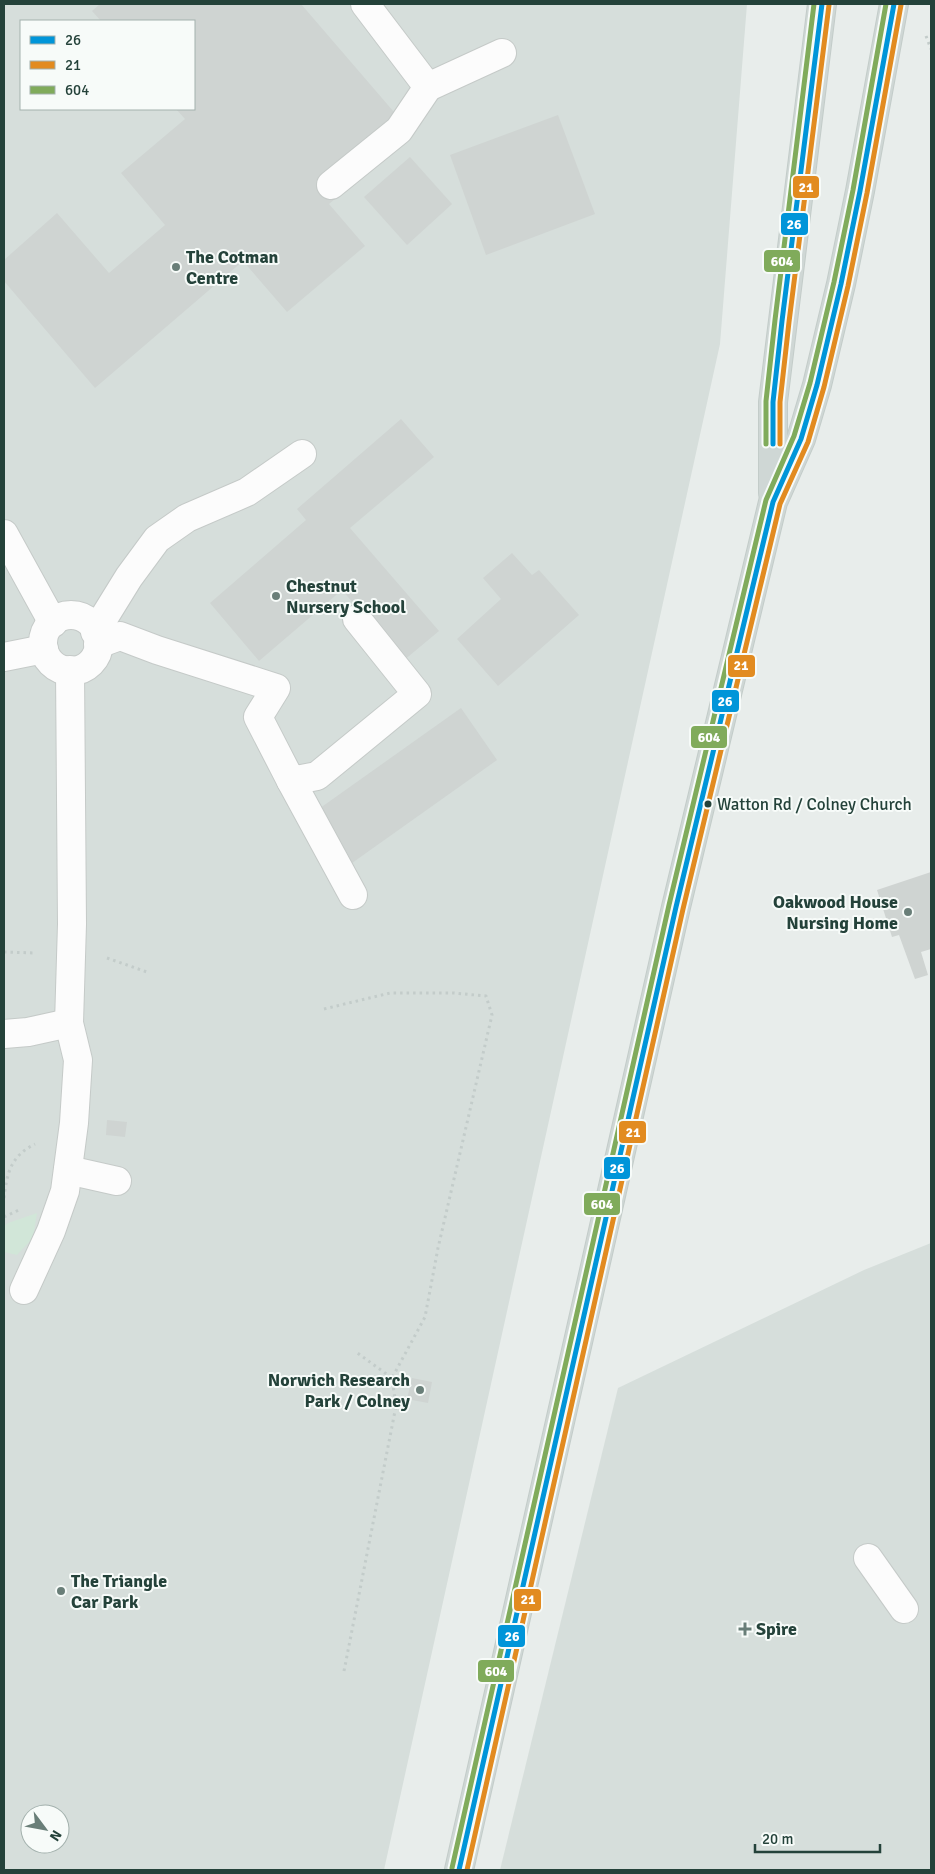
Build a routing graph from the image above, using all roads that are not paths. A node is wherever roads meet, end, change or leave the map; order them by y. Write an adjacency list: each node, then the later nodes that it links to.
1 (365, 4): 5 (lane)
2 (822, 4): 8 (main road)
3 (894, 4): 8 (main road)
4 (502, 53): 5 (lane)
5 (428, 87): 6 (lane)
6 (331, 185)
7 (302, 454): 12 (lane)
8 (773, 502): 25 (main road)
9 (4, 534): 11 (lane)
10 (357, 619): 16 (lane)
11 (53, 623): 12 (lane); 13 (lane)
12 (97, 638): 15 (lane); 16 (lane)
13 (44, 649): 14 (lane); 15 (lane)
14 (4, 657)
15 (70, 670): 18 (lane)
16 (291, 782): 17 (lane)
17 (353, 895)
18 (69, 1023): 19 (lane); 20 (lane)
19 (4, 1034)
20 (68, 1170): 21 (lane); 22 (lane)
21 (117, 1181)
22 (24, 1290)
23 (868, 1558): 24 (lane)
24 (904, 1610)
25 (459, 1870)

